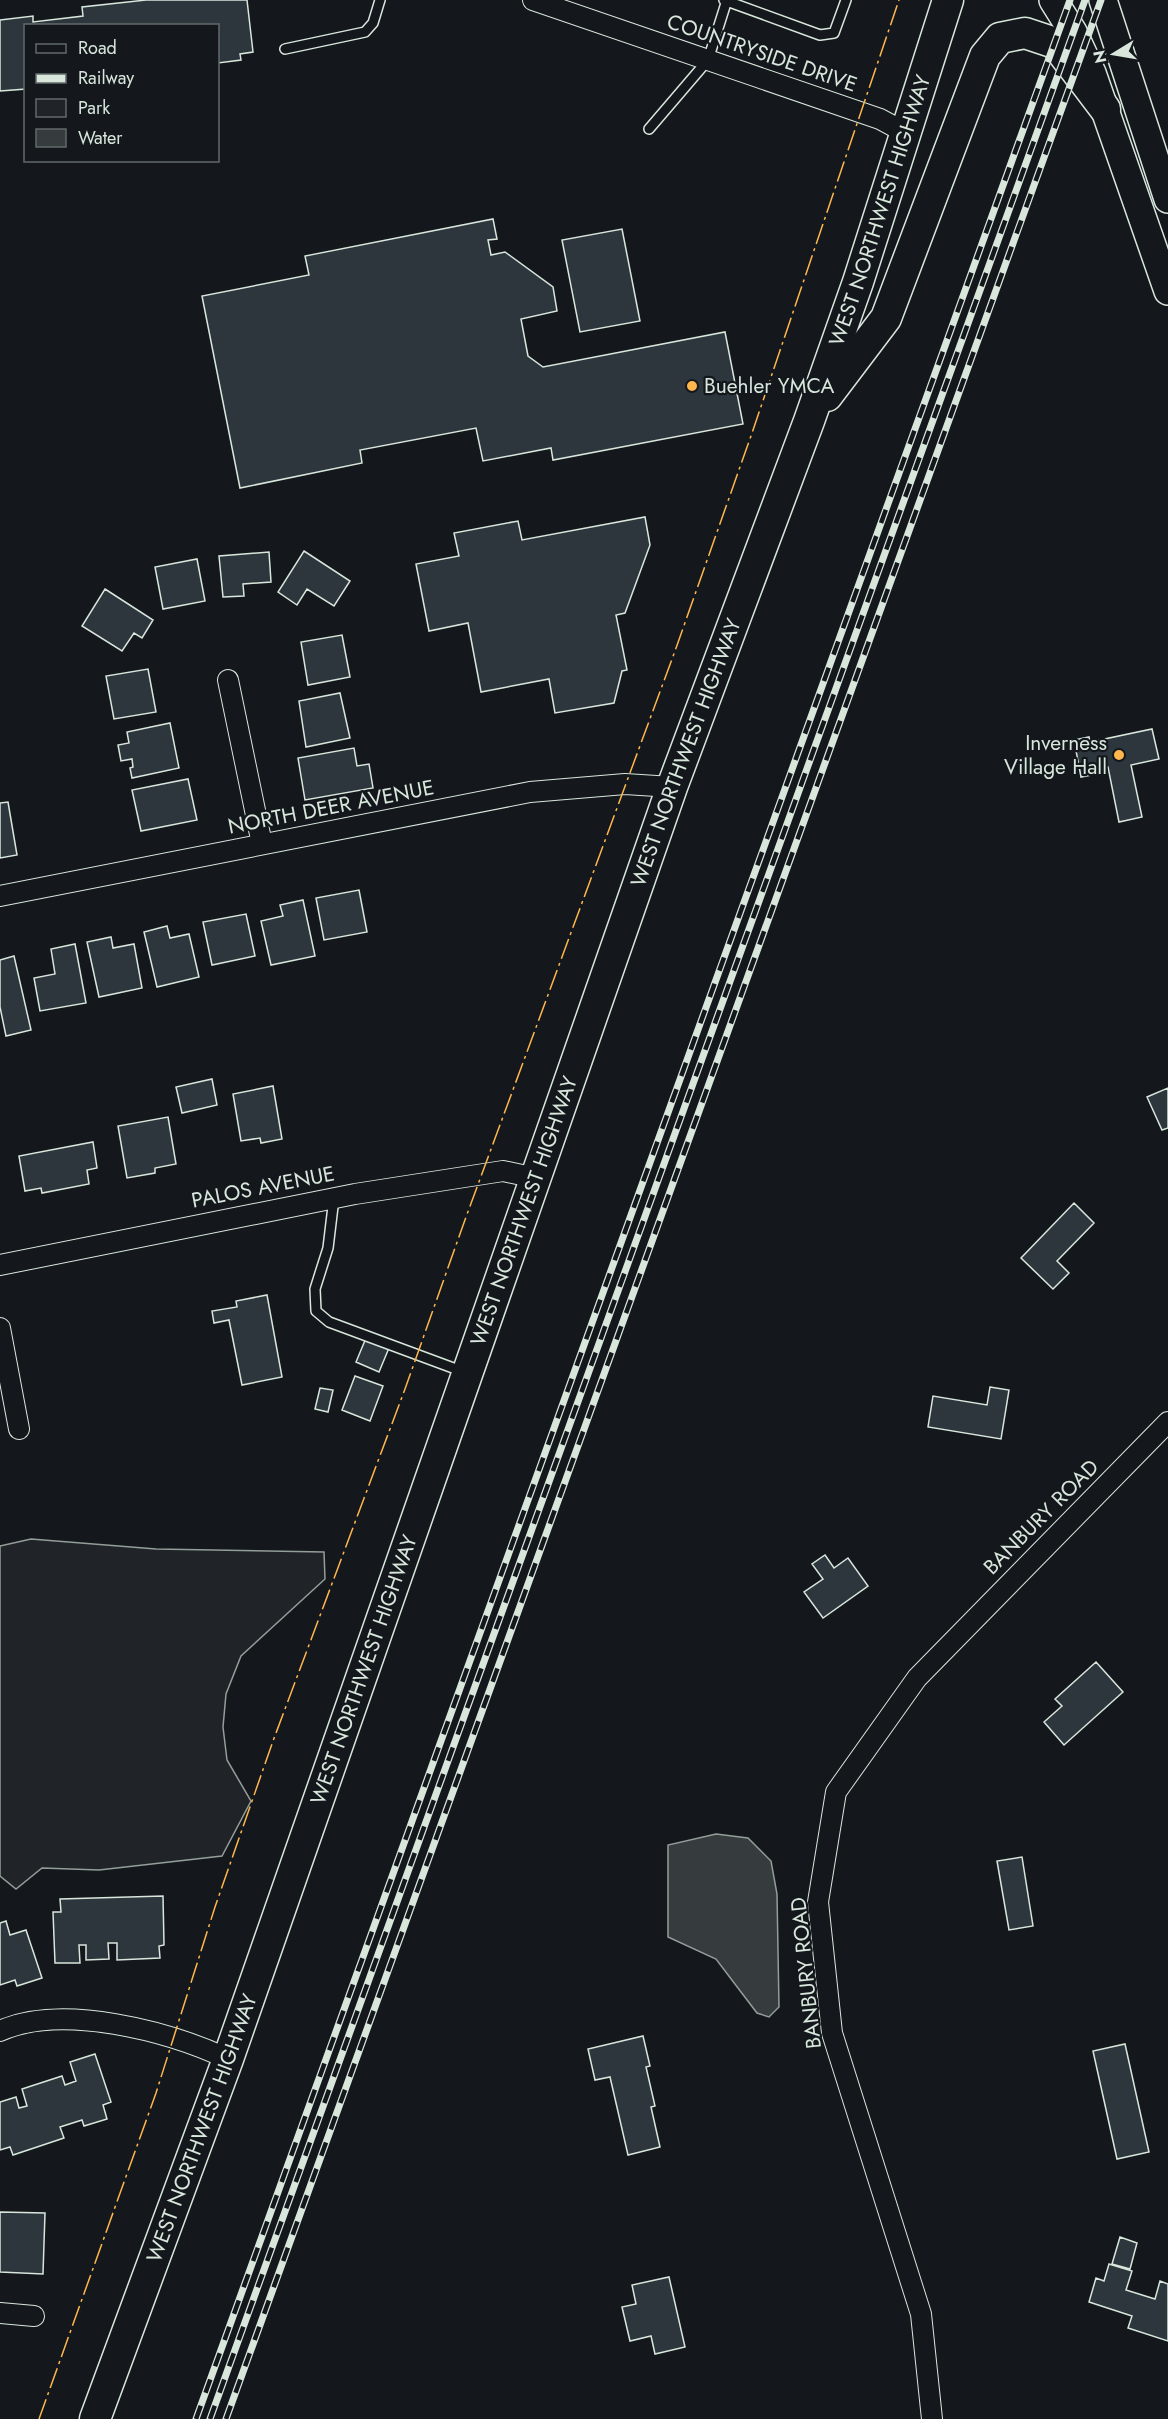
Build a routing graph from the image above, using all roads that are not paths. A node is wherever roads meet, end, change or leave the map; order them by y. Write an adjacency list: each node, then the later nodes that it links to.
1 (380, 0): 9 (lane)
2 (532, 0): 8 (street, COUNTRYSIDE DRIVE)
3 (726, 0): 4 (lane); 10 (lane)
4 (846, 0)
5 (948, 0): 13 (main road, WEST NORTHWEST HIGHWAY)
6 (1053, 0): 11 (main road)
7 (1103, 0): 14 (main road)
8 (562, 5): 10 (street, COUNTRYSIDE DRIVE)
9 (285, 50)
10 (708, 60): 12 (lane); 13 (street, COUNTRYSIDE DRIVE)
11 (1105, 109): 15 (main road); 16 (main road)
12 (649, 129)
13 (906, 133): 16 (main road, WEST NORTHWEST HIGHWAY)
14 (1168, 199)
15 (1168, 291)
16 (810, 421): 18 (main road, WEST NORTHWEST HIGHWAY)
17 (228, 680): 19 (street)
18 (672, 787): 19 (street, NORTH DEER AVENUE); 21 (main road, WEST NORTHWEST HIGHWAY)
19 (262, 844): 20 (street, NORTH DEER AVENUE)
20 (0, 896)
21 (536, 1178): 22 (street, PALOS AVENUE); 25 (main road, WEST NORTHWEST HIGHWAY)
22 (334, 1198): 23 (street, PALOS AVENUE); 25 (lane)
23 (0, 1265)
24 (0, 1328): 27 (street)
25 (466, 1373): 29 (main road, WEST NORTHWEST HIGHWAY)
26 (1168, 1422): 33 (street, BANBURY ROAD)
27 (19, 1429)
28 (0, 2031): 29 (street)
29 (228, 2059): 32 (main road, WEST NORTHWEST HIGHWAY)
30 (0, 2313): 31 (street)
31 (34, 2316)
32 (95, 2419)
33 (932, 2419)

